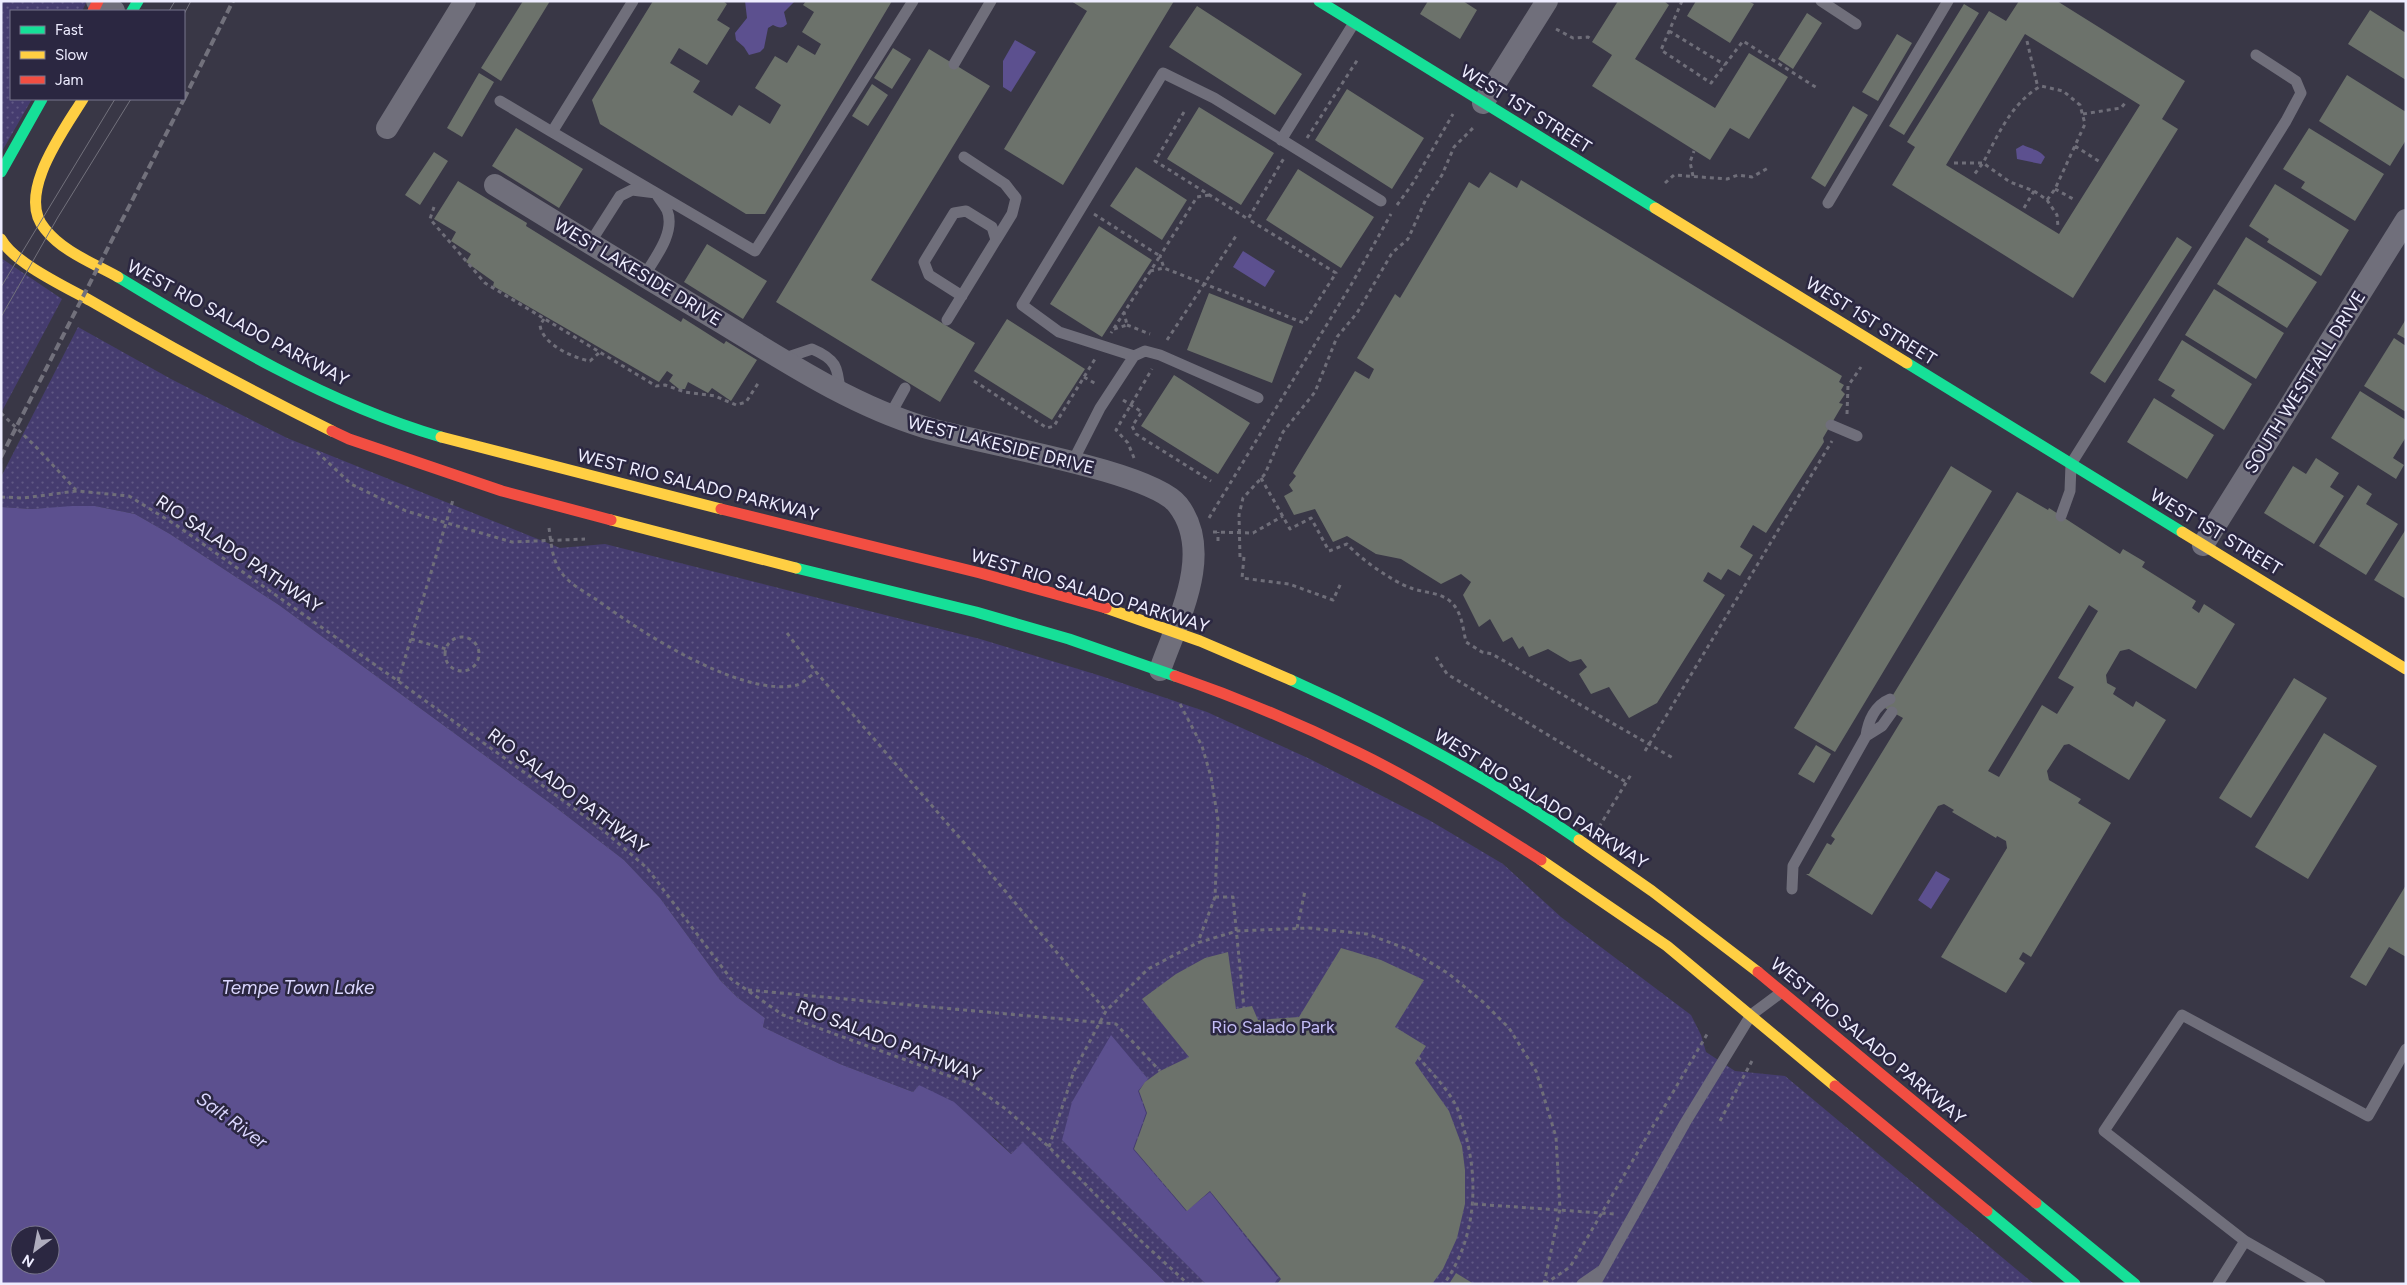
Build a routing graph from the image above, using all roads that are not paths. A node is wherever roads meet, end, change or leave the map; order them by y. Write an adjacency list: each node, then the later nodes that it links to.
1 (98, 1): 10 (street)
2 (465, 1): 19 (street)
3 (633, 1): 20 (lane)
4 (913, 1): 25 (lane)
5 (991, 1): 14 (lane)
6 (1319, 1): 11 (main road, WEST 1ST STREET)
7 (1548, 1): 18 (street)
8 (1821, 1): 12 (lane)
9 (1948, 1): 27 (lane)
10 (112, 10)
11 (1354, 23): 18 (main road, WEST 1ST STREET); 21 (lane)
12 (1856, 24)
13 (2256, 55): 42 (lane)
14 (954, 64)
15 (41, 100): 23 (main road)
16 (82, 100): 45 (main road, WEST RIO SALADO PARKWAY)
17 (500, 101): 20 (lane)
18 (1483, 104): 42 (main road, WEST 1ST STREET)
19 (387, 128)
20 (552, 132): 25 (lane)
21 (1281, 140): 26 (lane); 35 (lane)
22 (964, 157): 30 (lane)
23 (1, 172)
24 (495, 185): 31 (street, WEST LAKESIDE DRIVE)
25 (656, 193): 31 (lane); 32 (lane)
26 (1380, 201)
27 (1828, 203)
28 (2406, 220): 44 (street, SOUTH WESTFALL DRIVE)
29 (1, 239): 47 (main road)
30 (996, 240): 33 (lane); 33 (lane)
31 (590, 243): 32 (street, WEST LAKESIDE DRIVE)
32 (644, 276): 38 (street, WEST LAKESIDE DRIVE)
33 (962, 296): 34 (lane)
34 (947, 320)
35 (1134, 356): 37 (lane); 41 (lane)
36 (905, 388): 38 (lane)
37 (1258, 398)
38 (890, 415): 41 (street, WEST LAKESIDE DRIVE)
39 (1835, 427): 40 (lane)
40 (1857, 436)
41 (1072, 463): 45 (street, WEST LAKESIDE DRIVE)
42 (2071, 464): 43 (lane); 44 (main road, WEST 1ST STREET)
43 (2061, 516)
44 (2203, 545): 46 (main road, WEST 1ST STREET)
45 (1173, 632): 47 (street, WEST LAKESIDE DRIVE); 52 (main road, WEST RIO SALADO PARKWAY)
46 (2406, 669)
47 (1160, 670): 53 (main road)
48 (1890, 699): 50 (lane)
49 (1892, 712): 50 (lane)
50 (1866, 736): 51 (lane)
51 (1792, 889)
52 (1782, 992): 53 (lane); 60 (main road, WEST RIO SALADO PARKWAY)
53 (1751, 1015): 56 (lane); 59 (main road)
54 (2406, 1049): 55 (lane)
55 (2245, 1241): 61 (lane); 62 (lane)
56 (1603, 1270): 57 (lane); 58 (lane)
57 (1582, 1284)
58 (1595, 1284)
59 (2075, 1284)
60 (2135, 1284)
61 (2218, 1284)
62 (2320, 1284)

